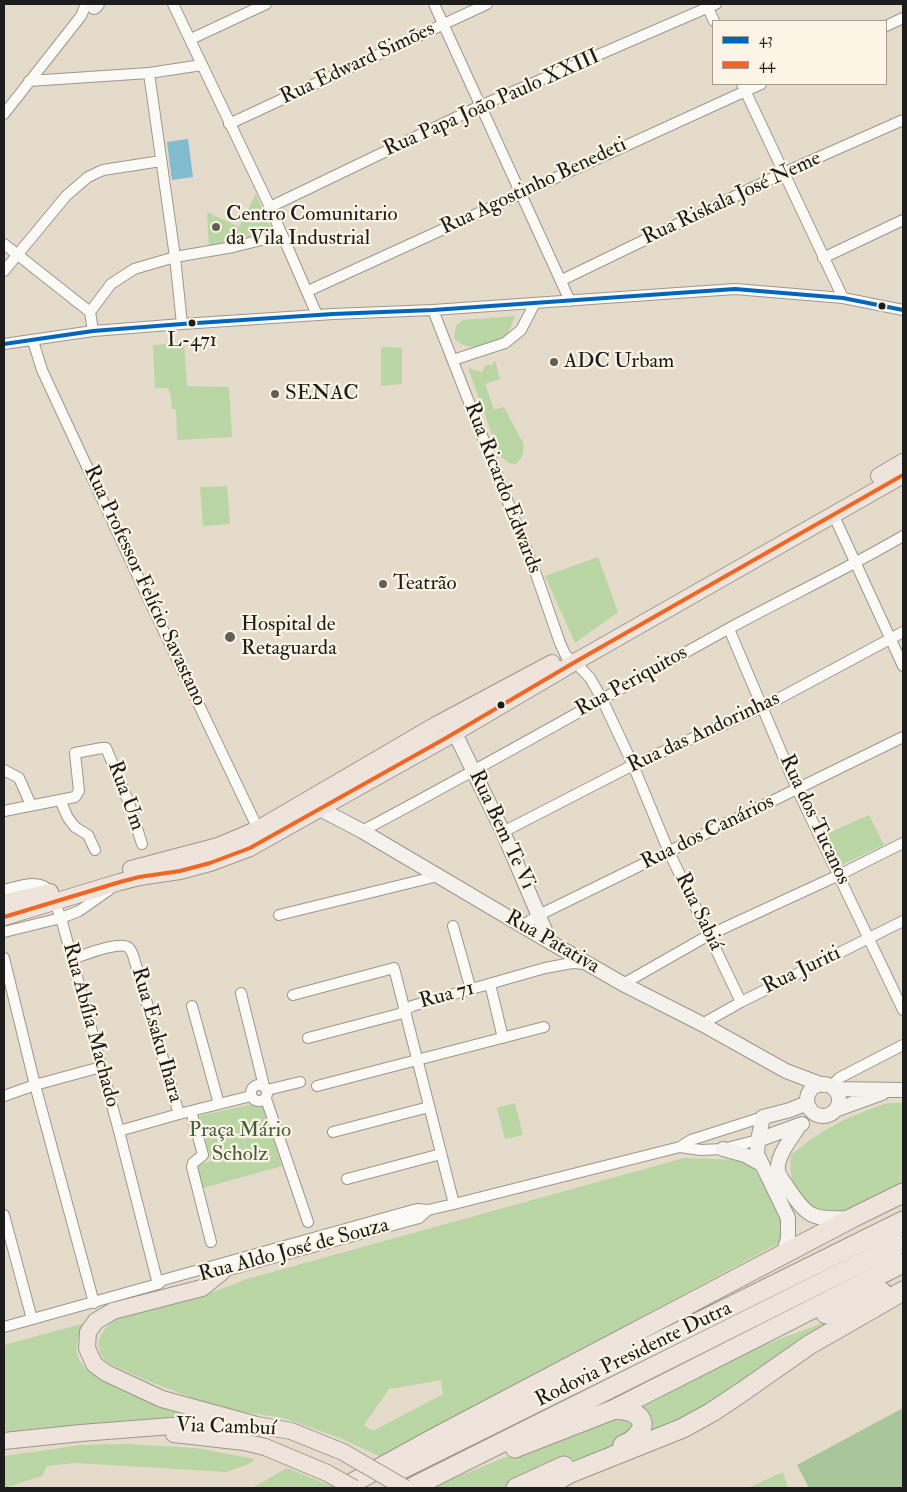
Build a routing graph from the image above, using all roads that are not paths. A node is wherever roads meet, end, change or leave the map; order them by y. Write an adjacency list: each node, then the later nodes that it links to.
1 (173, 4): 11 (street)
2 (266, 4): 11 (street)
3 (434, 4): 9 (street)
4 (487, 4): 9 (street, Rua Edward Simões)
5 (93, 5): 14 (street)
6 (710, 5): 8 (street); 16 (street, Rua Papa João Paulo XXIII)
7 (903, 18): 10 (street)
8 (714, 20)
9 (444, 24): 16 (street); 19 (street, Rua Edward Simões)
10 (887, 26)
11 (191, 39): 12 (street)
12 (202, 65): 13 (street); 19 (street)
13 (149, 73): 14 (street); 20 (street)
14 (29, 81): 17 (street)
15 (744, 87): 21 (street); 22 (street, Rua Agostinho Benedeti)
16 (480, 106): 22 (street); 23 (street, Rua Papa João Paulo XXIII)
17 (4, 114)
18 (903, 120): 21 (street, Rua Riskala José Neme)
19 (229, 124): 23 (street)
20 (161, 161): 27 (street); 28 (street)
21 (783, 173): 29 (street); 31 (street, Rua Riskala José Neme)
22 (520, 193): 31 (street); 32 (street, Rua Agostinho Benedeti)
23 (270, 207): 25 (street)
24 (903, 220): 29 (street)
25 (282, 235): 28 (street); 32 (street)
26 (4, 244): 27 (street)
27 (17, 254): 30 (street); 38 (street)
28 (175, 257): 38 (street); 40 (street)
29 (823, 258): 33 (street)
30 (4, 271)
31 (562, 280): 34 (street)
32 (308, 291): 39 (street)
33 (843, 298): 34 (street); 37 (street)
34 (570, 301): 35 (street)
35 (536, 303): 36 (street); 44 (street)
36 (432, 310): 39 (street); 44 (street, Rua Ricardo Edwards)
37 (903, 310)
38 (90, 312): 41 (street)
39 (317, 315): 40 (street)
40 (182, 324): 41 (street)
41 (93, 331): 42 (street)
42 (33, 340): 43 (street); 69 (street, Rua Professor Felício Savastano)
43 (4, 344)
44 (453, 360): 53 (street, Rua Ricardo Edwards)
45 (903, 462): 53 (main road)
46 (903, 475): 47 (main road)
47 (833, 514): 49 (street); 53 (main road)
48 (903, 536): 49 (street, Rua Periquitos)
49 (856, 564): 50 (street, Rua Periquitos); 52 (street)
50 (729, 629): 55 (street, Rua Periquitos); 56 (street, Rua dos Tucanos)
51 (903, 632): 52 (street, Rua das Andorinhas)
52 (890, 638): 54 (street); 56 (street, Rua das Andorinhas)
53 (570, 659): 55 (street, Rua Sabiá); 57 (main road)
54 (903, 666)
55 (602, 699): 59 (street, Rua Sabiá); 61 (street, Rua Periquitos)
56 (763, 707): 59 (street, Rua das Andorinhas); 62 (street, Rua dos Tucanos)
57 (451, 725): 61 (main road, Rua Bem Te Vi); 65 (main road); 69 (main road)
58 (903, 737): 62 (street, Rua dos Canários)
59 (633, 765): 68 (street, Rua das Andorinhas); 73 (street, Rua Sabiá)
60 (4, 770): 64 (street)
61 (474, 772): 67 (street, Rua Periquitos); 68 (main road, Rua Bem Te Vi)
62 (797, 789): 73 (street, Rua dos Canários); 74 (street, Rua dos Tucanos)
63 (60, 800): 64 (street, Rua Um); 71 (street, Rua Um); 72 (street)
64 (30, 805): 66 (street, Rua Um)
65 (320, 809): 67 (main road, Rua Patativa); 69 (main road)
66 (4, 811)
67 (362, 831): 75 (main road, Rua Patativa)
68 (503, 832): 81 (main road, Rua Bem Te Vi)
69 (261, 835): 76 (main road); 78 (main road)
70 (903, 843): 74 (street)
71 (142, 844)
72 (94, 850)
73 (669, 852): 81 (street, Rua dos Canários); 88 (street, Rua Sabiá)
74 (839, 875): 88 (street); 89 (street, Rua dos Tucanos)
75 (438, 876): 80 (street); 86 (main road, Rua Patativa)
76 (120, 882): 78 (main road); 83 (street)
77 (4, 890): 78 (street)
78 (52, 897): 79 (main road); 82 (main road); 83 (street, Rua Abília Machado)
79 (4, 903)
80 (279, 915)
81 (540, 915): 86 (street, Rua dos Canários); 90 (main road, Rua Bem Te Vi)
82 (4, 917)
83 (61, 918): 87 (street); 92 (street, Rua Abília Machado)
84 (903, 921): 89 (street, Rua Juriti)
85 (453, 926): 97 (street)
86 (522, 926): 90 (main road, Rua Patativa)
87 (4, 932)
88 (709, 935): 96 (street); 100 (street, Rua Sabiá)
89 (870, 937): 100 (street, Rua Juriti); 103 (street, Rua dos Tucanos)
90 (556, 946): 93 (main road, Rua Patativa); 94 (street)
91 (4, 958): 113 (street)
92 (72, 959): 110 (street, Rua Abília Machado); 125 (street, Rua Esaku Ihara)
93 (589, 964): 94 (street, Rua 71); 96 (main road, Rua Patativa)
94 (545, 968): 95 (street, Rua 71)
95 (490, 984): 97 (street, Rua 71); 107 (street)
96 (623, 984): 104 (main road, Rua Patativa)
97 (471, 990): 102 (street, Rua 71)
98 (241, 993): 117 (street)
99 (293, 995): 102 (street)
100 (741, 1002): 104 (street, Rua Juriti)
101 (192, 1006): 121 (street)
102 (405, 1009): 106 (street, Rua 71); 109 (street)
103 (903, 1010)
104 (702, 1024): 111 (main road, Rua Patativa)
105 (544, 1027): 107 (street)
106 (308, 1038)
107 (504, 1038): 109 (street)
108 (903, 1045): 115 (street)
109 (417, 1060): 114 (street); 122 (street)
110 (101, 1067): 113 (street); 128 (street, Rua Abília Machado)
111 (786, 1071): 115 (main road, Rua Patativa); 120 (main road, Rua Patativa)
112 (300, 1082): 117 (street)
113 (35, 1085): 118 (street); 151 (street)
114 (318, 1086)
115 (829, 1087): 116 (main road); 120 (main road); 124 (main road)
116 (898, 1090): 124 (main road)
117 (266, 1092): 119 (street); 119 (street); 141 (street)
118 (4, 1096)
119 (251, 1096): 121 (street, Rua Abília Machado)
120 (807, 1100): 124 (main road); 126 (main road)
121 (219, 1104): 123 (street, Rua Abília Machado)
122 (429, 1107): 129 (street); 133 (street)
123 (191, 1111): 125 (street, Rua Abília Machado); 143 (street)
124 (830, 1113): 127 (main road)
125 (179, 1114): 128 (street, Rua Abília Machado)
126 (763, 1118): 130 (main road); 131 (street, Rua Aldo José de Souza)
127 (799, 1126): 130 (main road); 140 (main road)
128 (119, 1131): 148 (street, Rua Abília Machado)
129 (333, 1132)
130 (758, 1140): 132 (street, Rua Aldo José de Souza); 134 (main road)
131 (680, 1147): 132 (street, Rua Aldo José de Souza); 137 (street, Rua Aldo José de Souza)
132 (723, 1149): 134 (main road)
133 (441, 1154): 135 (street); 137 (street)
134 (761, 1164): 145 (main road)
135 (347, 1179)
136 (903, 1193): 140 (highway)
137 (454, 1204): 138 (street, Rua Aldo José de Souza)
138 (428, 1210): 147 (street, Rua Aldo José de Souza); 148 (street, Rua Aldo José de Souza)
139 (4, 1214): 152 (street)
140 (852, 1218): 145 (highway)
141 (308, 1222)
142 (903, 1222): 161 (highway, Rodovia Presidente Dutra)
143 (211, 1242)
144 (903, 1242): 163 (highway, Rodovia Presidente Dutra)
145 (783, 1256): 159 (highway)
146 (903, 1263): 154 (highway)
147 (222, 1272): 148 (street, Rua Aldo José de Souza); 156 (main road)
148 (158, 1284): 151 (street, Rua Aldo José de Souza)
149 (903, 1284): 154 (highway)
150 (903, 1291): 166 (highway)
151 (94, 1303): 152 (street, Rua Aldo José de Souza)
152 (32, 1319): 153 (street, Rua Aldo José de Souza)
153 (4, 1327)
154 (724, 1353): 155 (highway)
155 (615, 1409): 164 (highway); 165 (highway)
156 (256, 1425): 157 (main road, Via Cambuí); 162 (main road, Via Cambuí, bridge)
157 (124, 1430): 158 (main road, Via Cambuí); 160 (main road, Via Cambuí, bridge)
158 (4, 1441)
159 (343, 1488)
160 (354, 1488)
161 (364, 1488)
162 (405, 1488)
163 (411, 1488)
164 (417, 1488)
165 (516, 1488)
166 (549, 1488)

